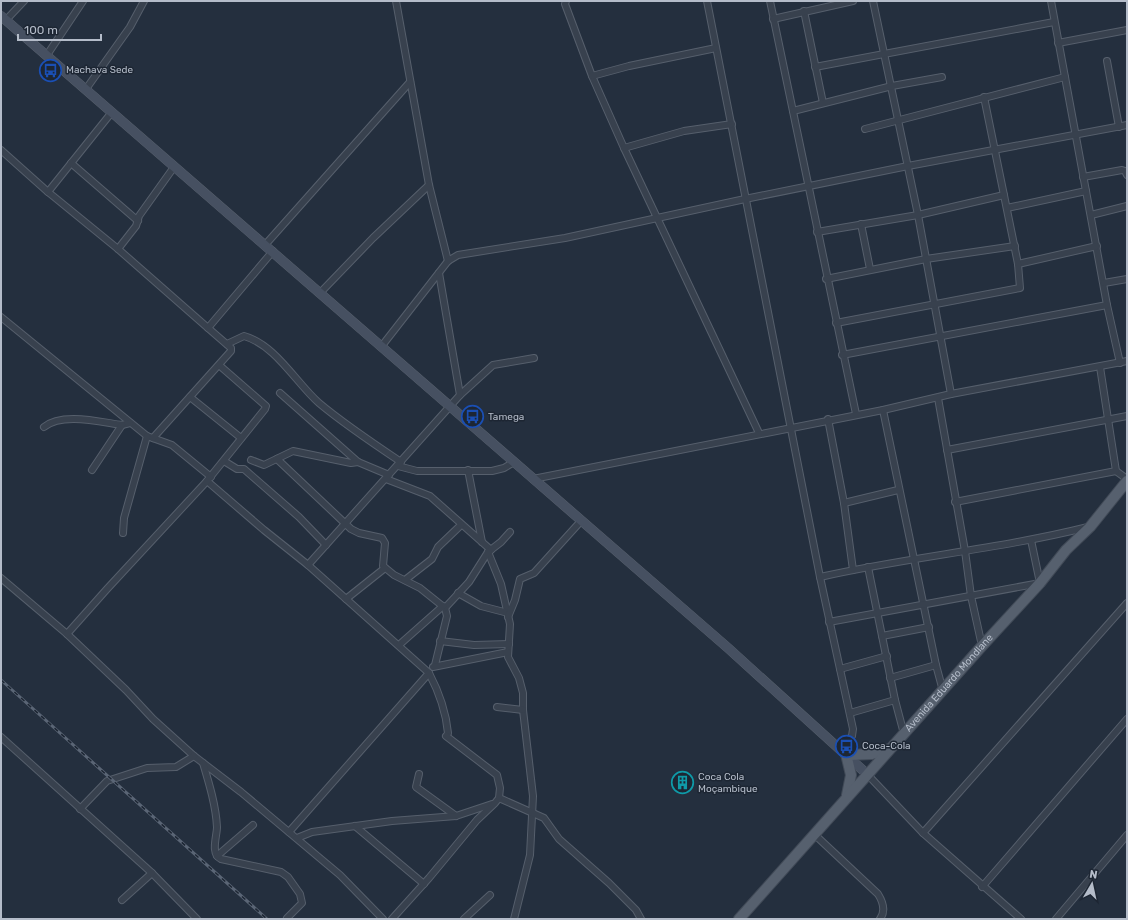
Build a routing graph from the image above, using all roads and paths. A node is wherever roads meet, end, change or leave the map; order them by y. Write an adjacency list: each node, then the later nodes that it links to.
1 (24, 1): 12 (street)
2 (83, 1): 19 (street)
3 (144, 1): 27 (street)
4 (396, 1): 25 (street)
5 (566, 1): 22 (street)
6 (707, 1): 17 (street)
7 (770, 1): 13 (street)
8 (853, 1): 11 (street)
9 (873, 1): 18 (street)
10 (1051, 1): 14 (street)
11 (804, 11): 13 (street); 21 (street)
12 (4, 18): 19 (main road)
13 (773, 19): 30 (street)
14 (1054, 22): 16 (street); 18 (street)
15 (1127, 30): 16 (street)
16 (1058, 43): 24 (street)
17 (716, 48): 22 (street); 33 (street)
18 (885, 54): 21 (street); 26 (street)
19 (47, 55): 27 (main road)
20 (1106, 61): 35 (street)
21 (815, 67): 29 (street)
22 (592, 76): 38 (street)
23 (942, 77): 26 (street)
24 (1065, 77): 28 (street); 37 (street)
25 (410, 82): 46 (street); 62 (street)
26 (892, 86): 29 (street); 32 (street)
27 (86, 89): 31 (main road)
28 (984, 97): 32 (street); 40 (street)
29 (823, 103): 30 (street)
30 (793, 111): 47 (street)
31 (112, 112): 41 (street); 43 (main road)
32 (898, 120): 36 (street); 42 (street)
33 (732, 124): 38 (street); 51 (street)
34 (1127, 125): 35 (street)
35 (1120, 127): 37 (street)
36 (865, 129)
37 (1076, 136): 40 (street); 45 (street)
38 (624, 148): 56 (street)
39 (1, 150): 49 (street)
40 (996, 151): 42 (street); 50 (street)
41 (71, 163): 49 (street); 57 (street)
42 (908, 166): 47 (street); 54 (street)
43 (174, 168): 57 (street); 62 (main road)
44 (1127, 175): 45 (street)
45 (1083, 177): 48 (street)
46 (429, 185): 65 (street); 72 (street)
47 (808, 187): 51 (street); 59 (street)
48 (1086, 191): 53 (street); 55 (street)
49 (48, 192): 63 (street)
50 (1004, 195): 53 (street); 54 (street)
51 (745, 199): 56 (street); 101 (street)
52 (1127, 206): 55 (street)
53 (1007, 208): 60 (street)
54 (918, 215): 58 (street); 64 (street)
55 (1091, 215): 61 (street)
56 (658, 218): 65 (street); 102 (street)
57 (138, 221): 63 (street)
58 (861, 224): 59 (street); 67 (street)
59 (817, 232): 69 (street)
60 (1014, 246): 64 (street); 66 (street)
61 (1097, 246): 66 (street); 71 (street)
62 (269, 248): 72 (main road); 77 (street)
63 (118, 249): 77 (street)
64 (926, 259): 67 (street); 73 (street)
65 (448, 261): 68 (street)
66 (1018, 264): 73 (street)
67 (870, 269): 69 (street)
68 (439, 273): 80 (street); 89 (street)
69 (826, 279): 76 (street)
70 (1127, 279): 71 (street)
71 (1104, 283): 74 (street)
72 (320, 293): 80 (main road)
73 (935, 304): 76 (street); 78 (street)
74 (1107, 305): 78 (street); 84 (street)
75 (1, 317): 98 (street)
76 (836, 323): 81 (street)
77 (208, 328): 79 (street)
78 (941, 335): 81 (street); 88 (street)
79 (227, 344): 85 (street); 111 (street)
80 (381, 347): 92 (main road)
81 (842, 355): 94 (street)
82 (534, 358): 89 (street)
83 (1127, 361): 84 (street)
84 (1120, 363): 86 (street)
85 (219, 365): 90 (street); 104 (street)
86 (1100, 367): 88 (street); 97 (street)
87 (280, 393): 109 (street)
88 (951, 394): 91 (street)
89 (460, 395): 92 (street)
90 (190, 397): 103 (street); 104 (street)
91 (938, 398): 93 (street); 105 (street)
92 (451, 407): 110 (main road); 111 (street)
93 (882, 410): 94 (street); 119 (street)
94 (856, 414): 96 (street)
95 (1127, 416): 97 (street)
96 (828, 419): 101 (street); 121 (street)
97 (1109, 420): 105 (street); 114 (street)
98 (130, 423): 99 (street); 103 (street)
99 (122, 424): 100 (street); 112 (street)
100 (44, 426)
101 (792, 427): 102 (street); 138 (street)
102 (759, 433): 117 (street)
103 (150, 437): 116 (street); 127 (street)
104 (241, 438): 108 (street)
105 (947, 450): 120 (street)
106 (277, 459): 107 (street); 109 (street); 123 (street)
107 (251, 460)
108 (224, 461): 116 (street); 130 (street)
109 (358, 462): 115 (street)
110 (514, 462): 113 (street); 117 (main road)
111 (400, 464): 113 (street); 115 (street)
112 (92, 470)
113 (468, 470): 129 (street)
114 (1116, 471): 118 (street); 120 (street)
115 (388, 477): 123 (street); 124 (street)
116 (209, 479): 134 (street); 154 (street)
117 (533, 479): 122 (main road)
118 (1127, 480): 125 (main road, Avenida Eduardo Mondlane)
119 (898, 490): 121 (street); 133 (street)
120 (956, 502): 132 (street)
121 (844, 503): 137 (street)
122 (581, 521): 151 (street); 176 (main road)
123 (345, 524): 130 (street); 136 (street)
124 (461, 525): 129 (street); 140 (street)
125 (1090, 527): 128 (street); 141 (main road, Avenida Eduardo Mondlane)
126 (510, 532): 131 (street)
127 (123, 534)
128 (1031, 540): 132 (street); 141 (street)
129 (482, 542): 131 (street)
130 (326, 545): 134 (street)
131 (489, 551): 142 (street); 151 (street)
132 (965, 551): 133 (street); 143 (street)
133 (915, 560): 135 (street); 145 (street)
134 (308, 565): 144 (street)
135 (868, 567): 137 (street); 149 (street)
136 (385, 568): 140 (street); 144 (street)
137 (853, 570): 138 (street)
138 (820, 577): 152 (street)
139 (1, 578): 154 (street)
140 (405, 580): 147 (street)
141 (1040, 583): 143 (street); 159 (main road, Avenida Eduardo Mondlane)
142 (458, 593): 147 (street); 151 (street)
143 (971, 596): 145 (street); 159 (street)
144 (346, 599): 158 (street)
145 (924, 603): 149 (street); 153 (street)
146 (1127, 603): 148 (street)
147 (444, 607): 156 (street); 158 (street)
148 (1122, 609): 150 (street); 189 (street)
149 (877, 612): 152 (street); 155 (street)
150 (1127, 614)
151 (508, 615): 157 (street)
152 (829, 622): 164 (street)
153 (929, 627): 155 (street); 163 (street)
154 (67, 634): 177 (street)
155 (882, 636): 161 (street)
156 (440, 642): 157 (street); 162 (street)
157 (509, 644): 160 (street)
158 (399, 645): 165 (street)
159 (982, 646): 167 (main road, Avenida Eduardo Mondlane)
160 (508, 652): 162 (street); 170 (street)
161 (887, 656): 164 (street); 166 (street)
162 (435, 665): 165 (street)
163 (936, 665): 166 (street); 167 (street)
164 (840, 669): 171 (street)
165 (428, 672): 182 (street); 188 (street)
166 (890, 678): 168 (street)
167 (943, 690): 173 (main road, Avenida Eduardo Mondlane)
168 (895, 700): 171 (street); 173 (street)
169 (497, 707): 170 (street)
170 (523, 710): 184 (street)
171 (850, 713): 176 (street)
172 (1127, 719): 196 (street)
173 (904, 734): 175 (main road, Avenida Eduardo Mondlane)
174 (1, 737): 183 (street)
175 (890, 748): 176 (main road); 180 (main road, Avenida Eduardo Mondlane)
176 (844, 752): 180 (main road); 181 (main road)
177 (194, 756): 178 (street); 183 (street)
178 (203, 763): 188 (street); 193 (street)
179 (419, 774): 185 (street)
180 (867, 774): 181 (main road, Avenida Eduardo Mondlane); 189 (street)
181 (846, 797): 190 (main road, Avenida Eduardo Mondlane)
182 (497, 800): 184 (street); 185 (street); 195 (street)
183 (80, 809): 194 (street)
184 (533, 814): 204 (street); 205 (street)
185 (456, 816): 187 (street)
186 (253, 826): 193 (street)
187 (355, 826): 192 (street); 195 (street)
188 (289, 832): 192 (street)
189 (923, 833): 196 (street)
190 (814, 834): 206 (main road, Avenida Eduardo Mondlane); 207 (street)
191 (1127, 836): 209 (street)
192 (297, 838): 201 (street)
193 (216, 856): 199 (street)
194 (152, 873): 198 (street); 200 (street)
195 (424, 884): 202 (street)
196 (982, 887): 208 (street)
197 (490, 895): 203 (street)
198 (122, 900)
199 (287, 918)
200 (197, 919)
201 (382, 919)
202 (392, 919)
203 (464, 919)
204 (514, 919)
205 (641, 919)
206 (739, 919)
207 (880, 919)
208 (1020, 919)
209 (1056, 919)

